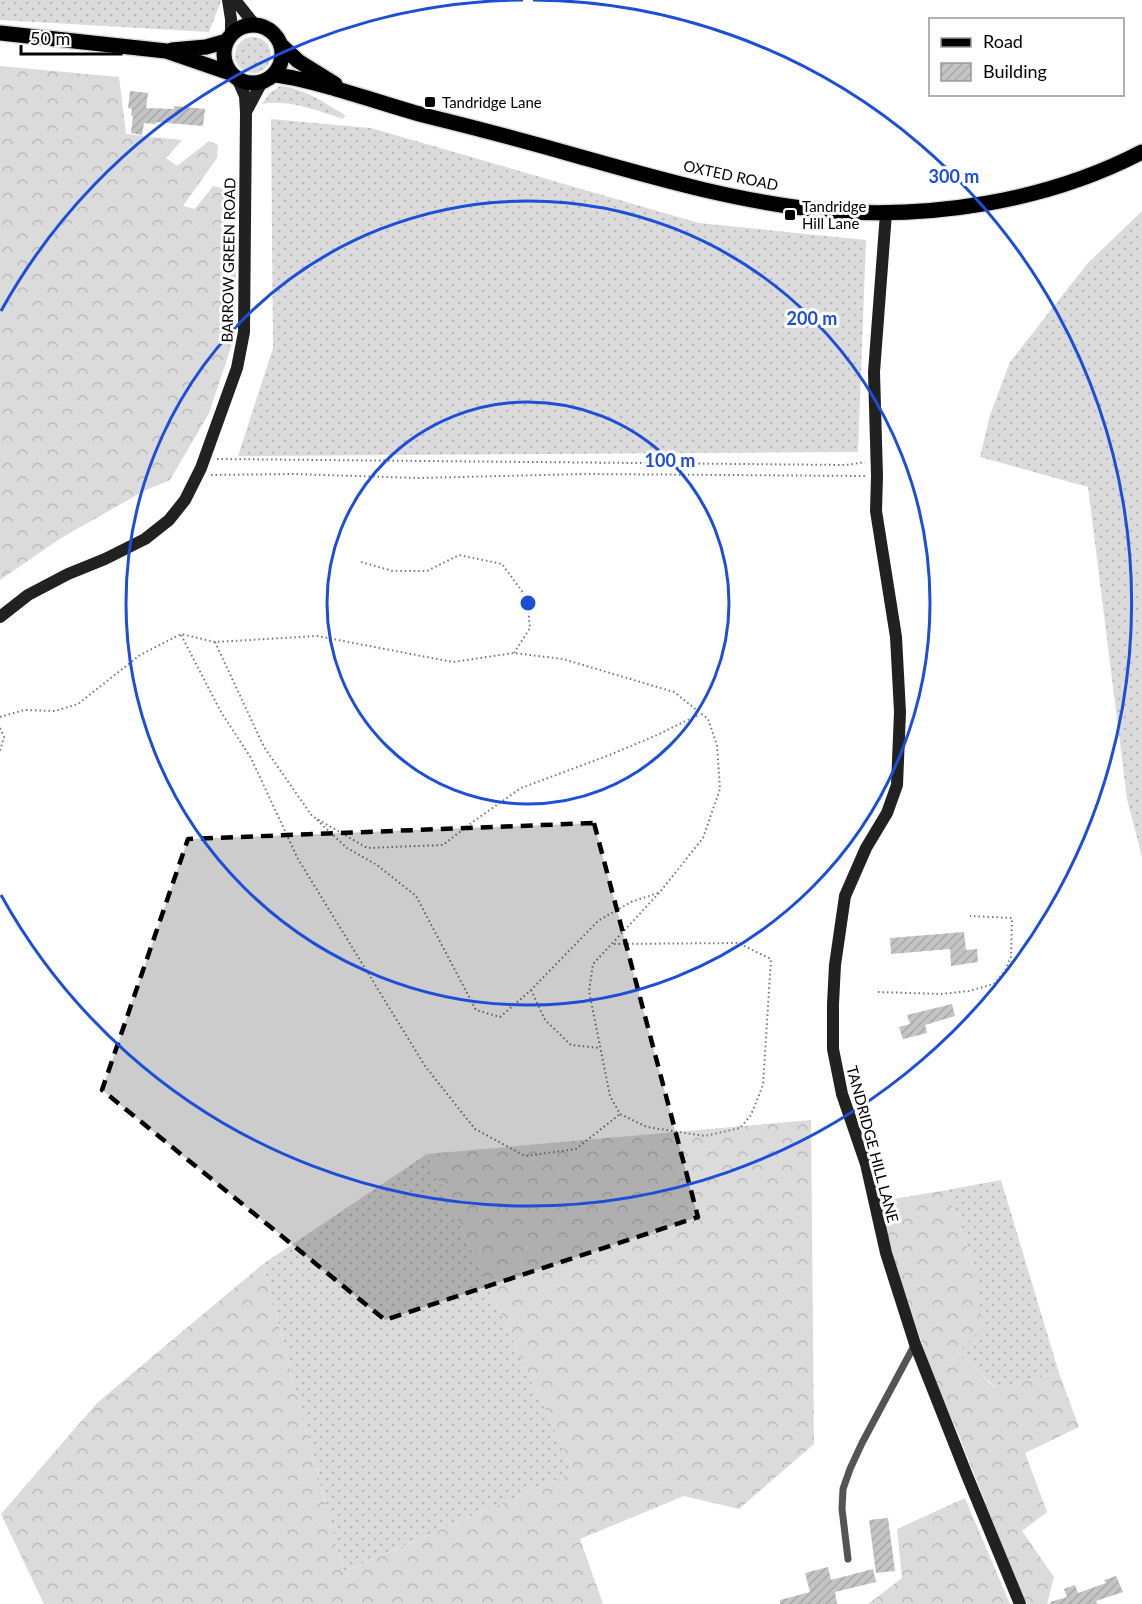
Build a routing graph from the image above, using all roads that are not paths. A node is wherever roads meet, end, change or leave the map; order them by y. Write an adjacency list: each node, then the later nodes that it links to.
1 (228, 0): 5 (street)
2 (235, 0): 3 (street)
3 (255, 25): 5 (main road); 6 (main road)
4 (0, 33): 7 (main road)
5 (229, 39): 7 (main road); 8 (main road)
6 (282, 45): 9 (main road); 10 (main road, OXTED ROAD)
7 (166, 51): 8 (main road)
8 (234, 76): 9 (main road); 11 (street, BARROW GREEN ROAD)
9 (268, 79): 10 (main road, OXTED ROAD); 11 (street, BARROW GREEN ROAD)
10 (351, 93): 13 (main road, OXTED ROAD)
11 (246, 113): 14 (street, BARROW GREEN ROAD)
12 (1142, 152): 13 (main road, OXTED ROAD)
13 (886, 213): 15 (street, TANDRIDGE HILL LANE)
14 (0, 617)
15 (915, 1344): 16 (lane); 17 (street, TANDRIDGE HILL LANE)
16 (848, 1559)
17 (1020, 1604)

